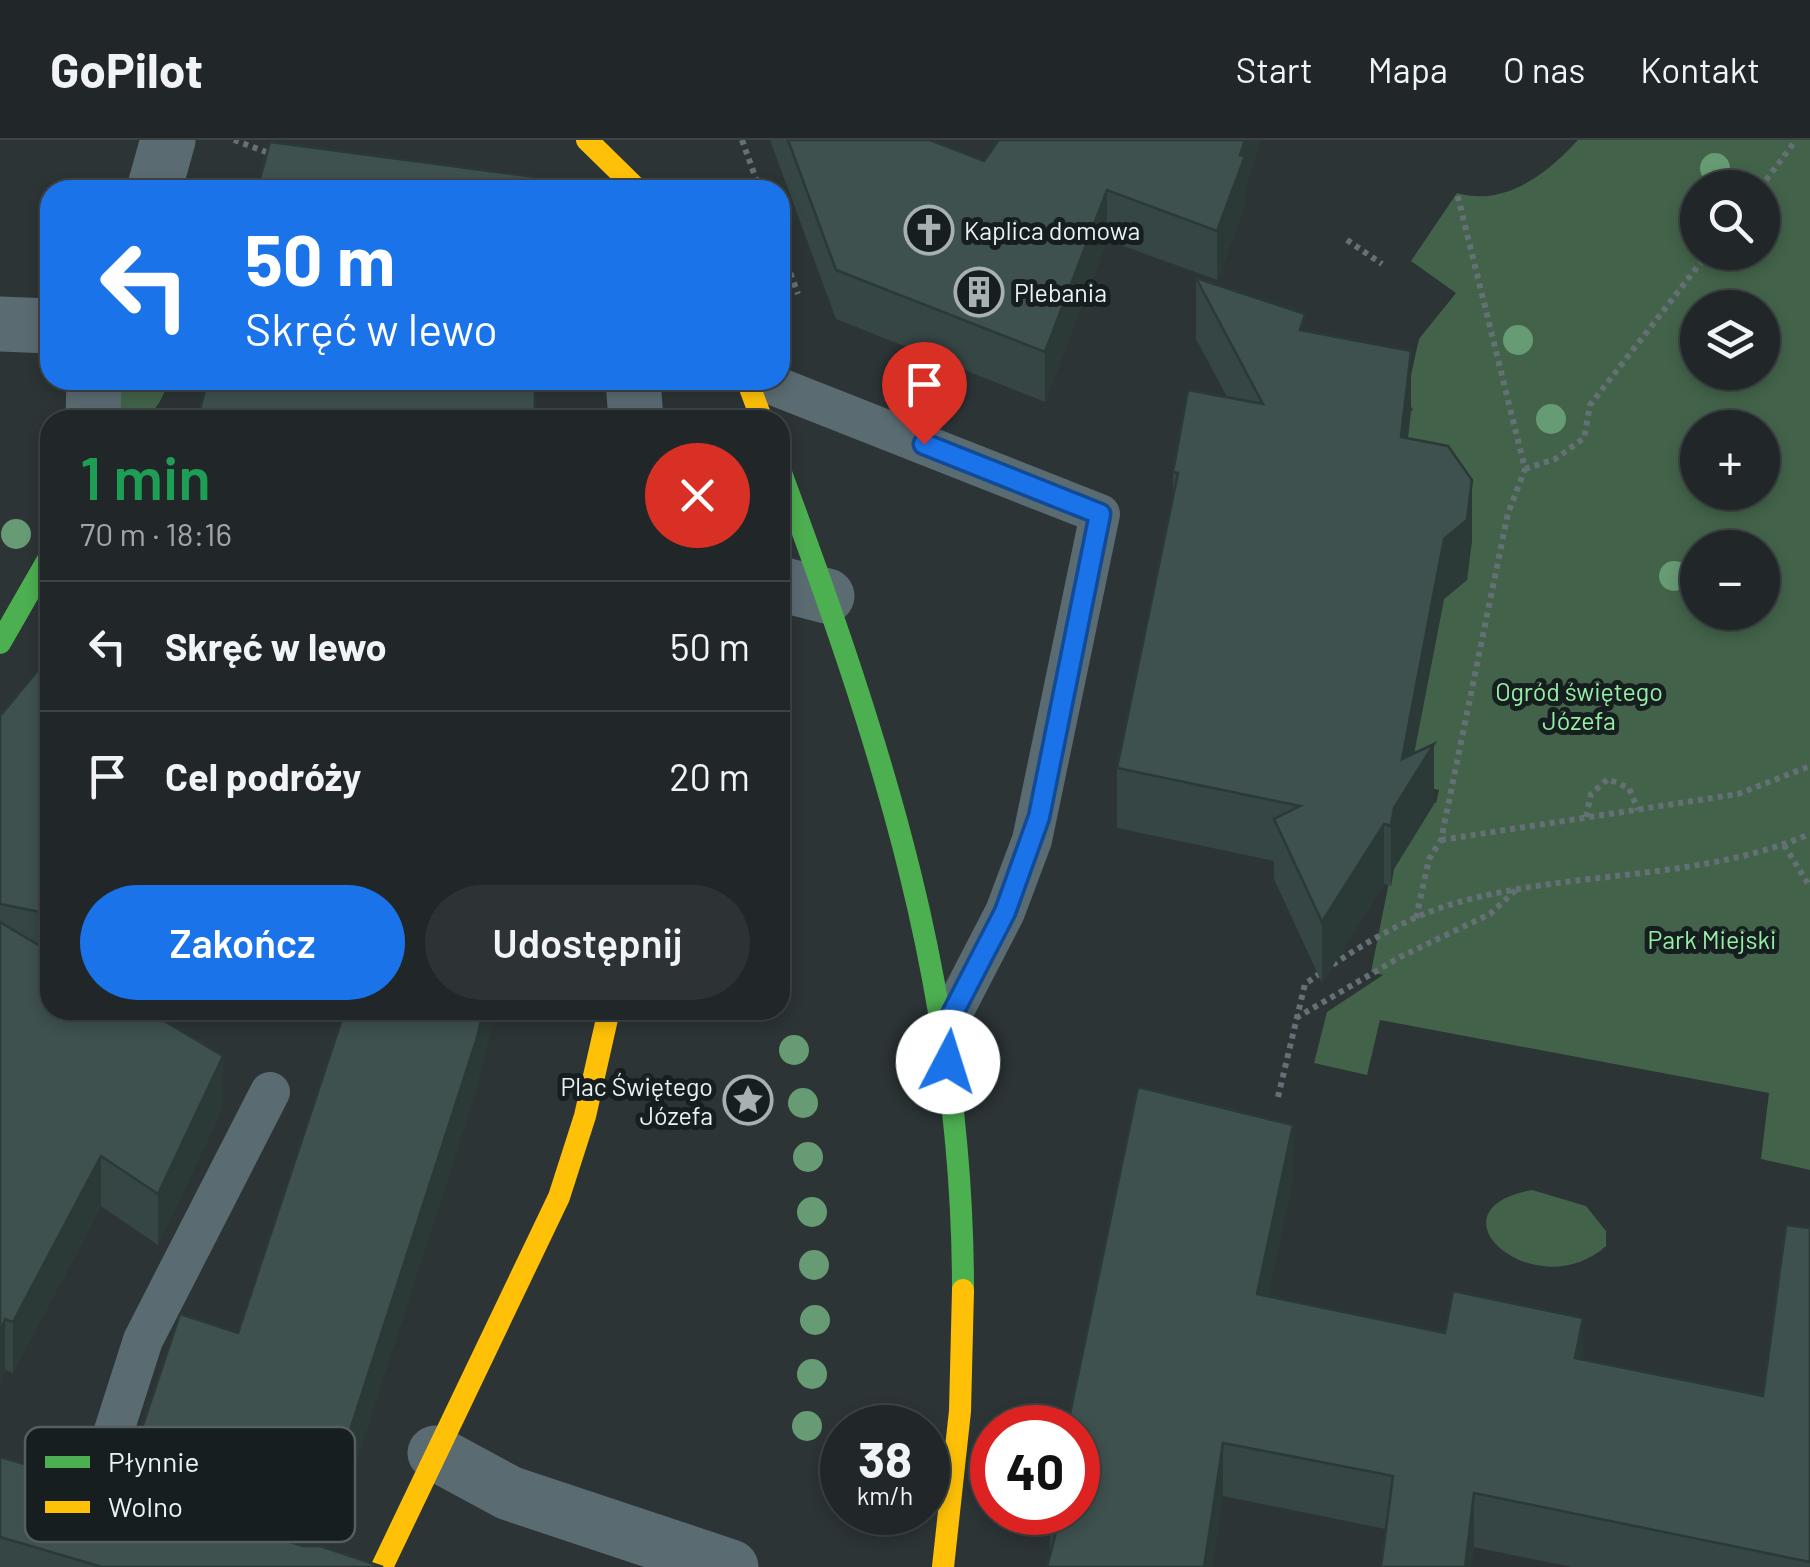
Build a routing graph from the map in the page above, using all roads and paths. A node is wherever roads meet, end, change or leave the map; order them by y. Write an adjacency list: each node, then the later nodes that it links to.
1 (168, 140): 7 (street)
2 (233, 140): 5 (path)
3 (742, 140): 8 (path)
4 (1796, 140): 6 (path)
5 (288, 157)
6 (1774, 170)
7 (157, 180)
8 (756, 180)
9 (1456, 193): 18 (path)
10 (1347, 240): 11 (path)
11 (1382, 264)
12 (1695, 270): 18 (path)
13 (790, 273): 14 (path)
14 (798, 294)
15 (0, 324): 16 (street)
16 (40, 326)
17 (785, 390): 34 (lane)
18 (1525, 468): 27 (path)
19 (790, 522): 21 (street)
20 (40, 573): 22 (street)
21 (803, 590): 34 (street)
22 (0, 643)
23 (1810, 766): 24 (path)
24 (1638, 810): 25 (path); 25 (path)
25 (1586, 817): 27 (path)
26 (1810, 834): 28 (path)
27 (1441, 840): 31 (path)
28 (1784, 844): 29 (path); 30 (path)
29 (1810, 886)
30 (1517, 889): 31 (path); 32 (path)
31 (1416, 918): 32 (path)
32 (1296, 1018): 36 (path)
33 (607, 1020): 38 (street)
34 (944, 1030): 41 (street)
35 (270, 1092): 37 (lane)
36 (1278, 1097)
37 (115, 1427)
38 (435, 1453): 39 (street); 40 (street)
39 (382, 1567)
40 (730, 1567)
41 (944, 1567)

